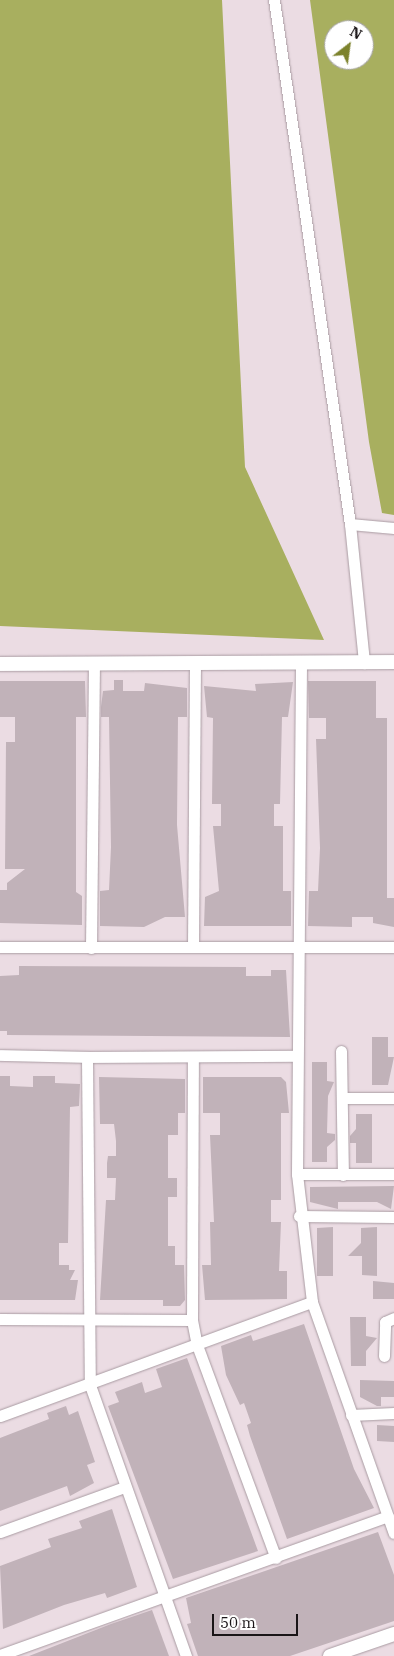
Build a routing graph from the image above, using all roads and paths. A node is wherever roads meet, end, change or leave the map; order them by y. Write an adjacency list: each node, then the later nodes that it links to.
1 (274, 0): 2 (street)
2 (350, 524): 3 (street); 7 (street)
3 (394, 528)
4 (394, 662): 7 (street)
5 (195, 663): 6 (street); 9 (street); 11 (street)
6 (301, 663): 7 (street); 12 (street)
7 (364, 663)
8 (0, 664): 9 (street)
9 (94, 664): 14 (street)
10 (0, 947): 14 (street)
11 (193, 947): 12 (street); 14 (street)
12 (299, 947): 13 (street); 17 (street)
13 (394, 947)
14 (91, 948)
15 (341, 1051): 20 (street)
16 (0, 1055): 18 (street)
17 (297, 1056): 19 (street); 22 (street)
18 (88, 1057): 19 (street); 28 (street)
19 (194, 1057): 31 (street)
20 (343, 1098): 21 (street); 24 (street)
21 (394, 1098)
22 (297, 1174): 24 (street); 25 (street)
23 (394, 1174): 24 (street)
24 (343, 1175)
25 (299, 1216): 26 (street); 27 (street)
26 (394, 1216)
27 (312, 1302): 32 (street); 36 (street)
28 (86, 1318): 30 (street); 31 (street); 34 (street)
29 (394, 1318): 33 (street)
30 (0, 1319)
31 (192, 1320): 32 (street)
32 (197, 1345): 34 (street); 42 (street)
33 (384, 1356)
34 (90, 1385): 37 (street); 38 (street)
35 (394, 1412): 36 (street)
36 (352, 1415): 39 (street)
37 (0, 1416)
38 (124, 1487): 40 (street); 43 (street)
39 (388, 1516): 41 (street); 42 (street)
40 (0, 1532)
41 (394, 1534)
42 (276, 1558): 43 (street)
43 (164, 1594): 45 (street); 46 (street)
44 (394, 1634): 47 (street)
45 (0, 1655)
46 (186, 1656)
47 (330, 1656)

